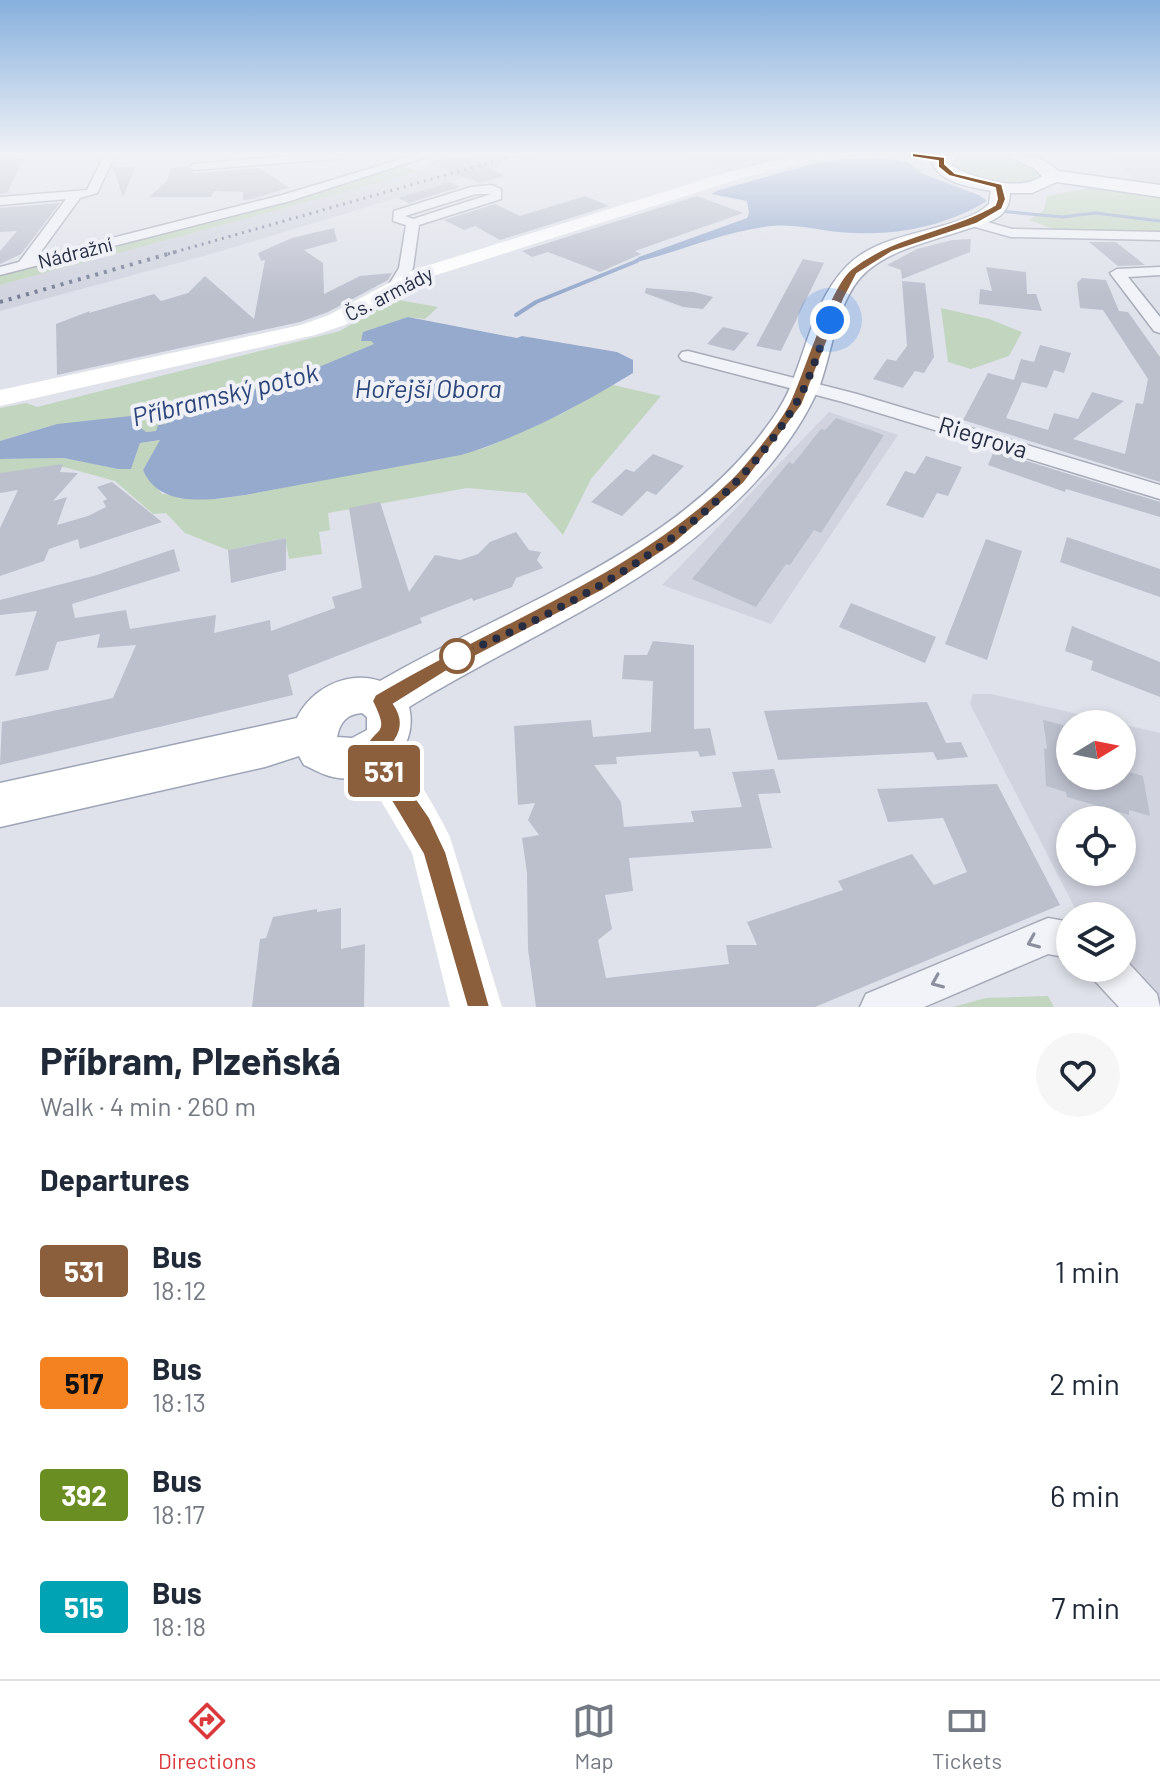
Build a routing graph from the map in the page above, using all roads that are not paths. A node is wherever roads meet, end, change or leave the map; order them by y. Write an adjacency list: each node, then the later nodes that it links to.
1 (77, 202): 13 (street)
2 (271, 202): 13 (street, Nádražní)
3 (437, 202): 9 (street)
4 (478, 202): 9 (street)
5 (649, 202): 12 (street, Čs. armády)
6 (984, 202): 8 (main road)
7 (1001, 202): 8 (main road)
8 (990, 207): 10 (street); 21 (main road)
9 (413, 223): 11 (street)
10 (1160, 236)
11 (408, 253): 12 (street); 16 (street)
12 (451, 264): 16 (street, Čs. armády)
13 (23, 266): 14 (street, Nádražní)
14 (0, 271)
15 (1160, 271): 17 (street)
16 (396, 286): 22 (street, Čs. armády)
17 (1140, 301): 18 (street); 19 (street)
18 (1160, 302)
19 (1160, 328)
20 (688, 356): 21 (street, Riegrova)
21 (805, 386): 23 (street, Riegrova); 24 (main road)
22 (0, 398)
23 (1160, 492)
24 (382, 701): 25 (main road); 26 (main road)
25 (314, 732): 26 (main road); 27 (main road)
26 (372, 752): 30 (street)
27 (0, 805)
28 (1056, 937): 31 (street, one-way to 31)
29 (1121, 982): 32 (street)
30 (476, 1007)
31 (879, 1007)
32 (1144, 1007)

